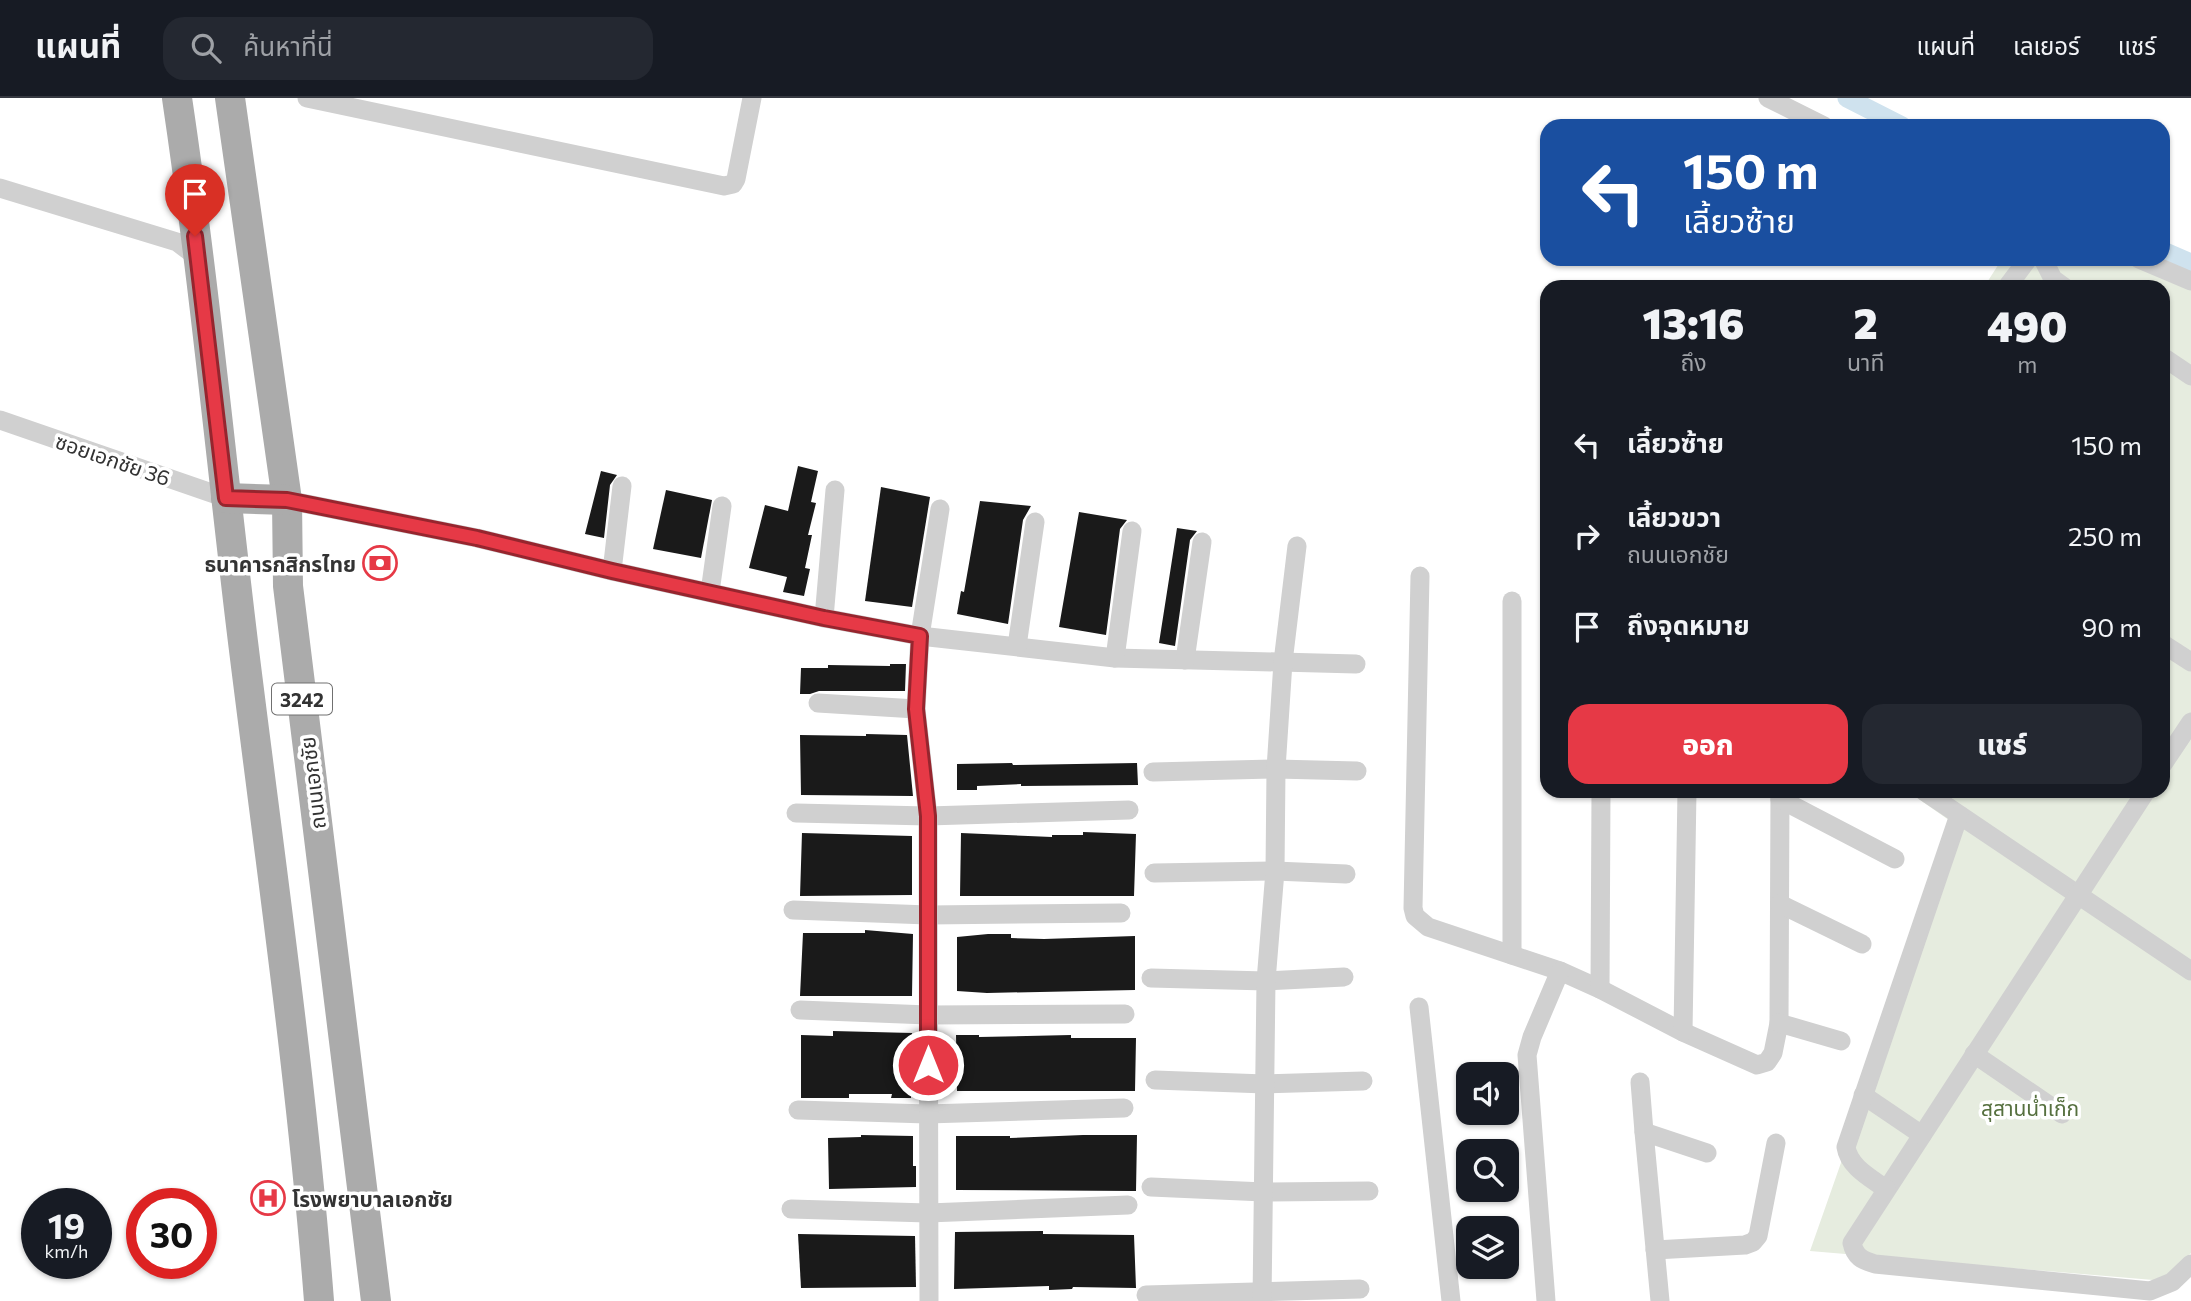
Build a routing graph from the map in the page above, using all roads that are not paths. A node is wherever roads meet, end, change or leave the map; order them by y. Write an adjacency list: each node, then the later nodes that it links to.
1 (177, 98): 8 (main road, 3242)
2 (230, 98): 17 (main road, ถนนเอกชัย / 3242)
3 (307, 98): 4 (street)
4 (752, 98)
5 (1768, 98): 6 (street)
6 (1810, 119)
7 (0, 188): 8 (street)
8 (197, 257): 16 (main road, 3242)
9 (2156, 266): 10 (street)
10 (2191, 281)
11 (2170, 362): 12 (street)
12 (2191, 376)
13 (0, 420): 16 (street, ซอยเอกชัย 36)
14 (622, 486): 24 (street)
15 (835, 490): 28 (street)
16 (226, 498): 17 (main road); 104 (main road, 3242)
17 (287, 500): 24 (street); 105 (main road, ถนนเอกชัย / 3242)
18 (722, 506): 26 (street)
19 (940, 509): 29 (street)
20 (1035, 522): 30 (street)
21 (1132, 531): 32 (street)
22 (1202, 542): 33 (street)
23 (1297, 546): 34 (street)
24 (612, 571): 26 (street)
25 (1420, 576): 64 (street)
26 (709, 592): 28 (street)
27 (1512, 601): 64 (street)
28 (824, 618): 29 (street)
29 (920, 636): 30 (street); 38 (street)
30 (1017, 646): 32 (street)
31 (2170, 648): 35 (street)
32 (1115, 658): 33 (street)
33 (1185, 660): 34 (street)
34 (1283, 662): 36 (street); 41 (street)
35 (2191, 662)
36 (1356, 664)
37 (818, 703): 38 (street)
38 (916, 709): 53 (street)
39 (2191, 722): 40 (street)
40 (2170, 754)
41 (1276, 769): 42 (street); 43 (street); 55 (street)
42 (1357, 771)
43 (1153, 772)
44 (1601, 798): 70 (street)
45 (1687, 798): 76 (street)
46 (1780, 798): 59 (street)
47 (1785, 798): 54 (street)
48 (1934, 798): 52 (street)
49 (2141, 798): 58 (street)
50 (1129, 810): 53 (street)
51 (796, 813): 53 (street)
52 (1959, 815): 58 (street); 83 (street)
53 (928, 816): 62 (street)
54 (1895, 859)
55 (1275, 871): 56 (street); 57 (street); 69 (street)
56 (1154, 873)
57 (1346, 874)
58 (2078, 896): 66 (street); 78 (street)
59 (1780, 904): 63 (street); 75 (street)
60 (793, 910): 62 (street)
61 (1121, 913): 62 (street)
62 (928, 915): 74 (street)
63 (1862, 944)
64 (1512, 955): 65 (street)
65 (1560, 971): 70 (street); 108 (street)
66 (2191, 971)
67 (1343, 977): 69 (street)
68 (1151, 978): 69 (street)
69 (1266, 981): 82 (street)
70 (1600, 989): 76 (street)
71 (1419, 1007): 107 (street)
72 (800, 1010): 74 (street)
73 (1125, 1014): 74 (street)
74 (928, 1015): 86 (street)
75 (1779, 1023): 76 (street); 77 (street)
76 (1683, 1032)
77 (1841, 1041)
78 (1974, 1054): 87 (street); 89 (street)
79 (1155, 1080): 82 (street)
80 (1363, 1081): 82 (street)
81 (1640, 1082): 88 (street)
82 (1265, 1084): 95 (street)
83 (1863, 1095): 89 (street); 93 (street)
84 (1124, 1108): 86 (street)
85 (798, 1110): 86 (street)
86 (928, 1114): 98 (street)
87 (2062, 1114)
88 (1644, 1132): 91 (street); 99 (street)
89 (1922, 1135): 93 (street)
90 (1776, 1143): 99 (street)
91 (1707, 1153)
92 (1151, 1187): 95 (street)
93 (1886, 1189): 100 (street)
94 (1369, 1191): 95 (street)
95 (1264, 1192): 103 (street)
96 (1128, 1205): 98 (street)
97 (791, 1209): 98 (street)
98 (929, 1213): 106 (street)
99 (1655, 1250): 109 (street)
100 (2191, 1264)
101 (1360, 1289): 103 (street)
102 (1146, 1295): 103 (street)
103 (1262, 1296)
104 (320, 1301)
105 (376, 1301)
106 (929, 1301)
107 (1451, 1301)
108 (1546, 1301)
109 (1660, 1301)

